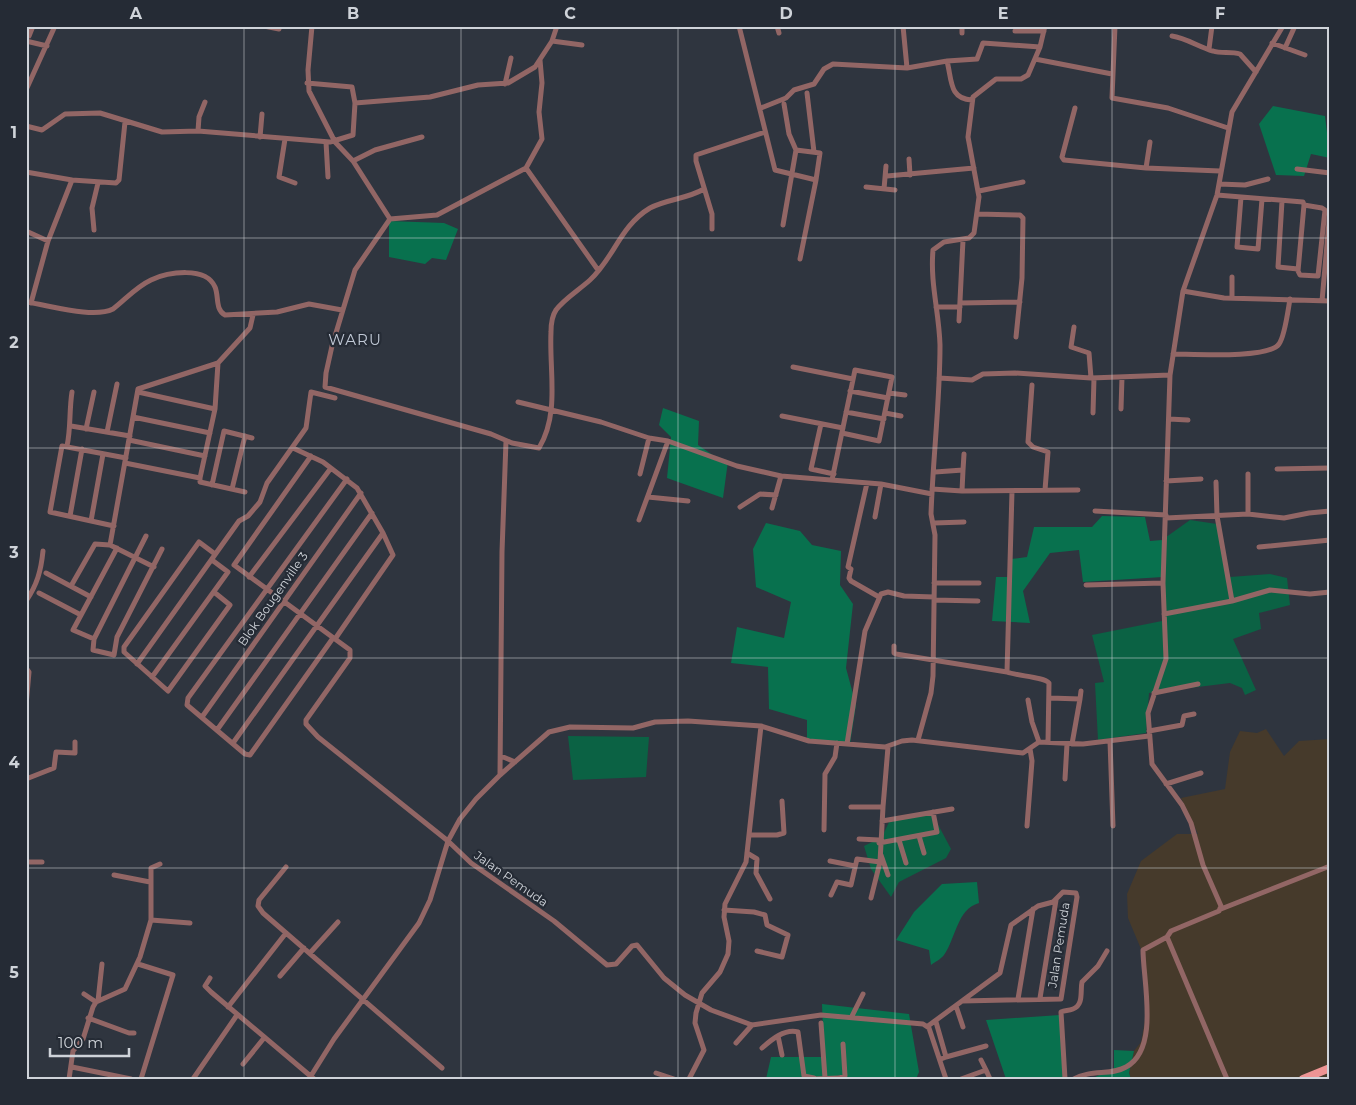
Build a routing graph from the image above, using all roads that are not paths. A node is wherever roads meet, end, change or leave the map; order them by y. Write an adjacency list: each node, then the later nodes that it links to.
1 (33, 26): 20 (street)
2 (55, 26): 24 (street)
3 (264, 26): 4 (street)
4 (279, 26)
5 (312, 26): 36 (street)
6 (557, 26): 21 (street)
7 (739, 26): 44 (street)
8 (776, 26): 17 (street)
9 (903, 26): 33 (street)
10 (962, 26): 18 (street)
11 (1115, 26): 35 (street)
12 (1212, 26): 27 (street)
13 (1283, 26): 22 (street)
14 (1295, 26): 26 (street)
15 (1044, 28): 16 (street); 25 (street)
16 (1015, 31)
17 (779, 33)
18 (962, 33)
19 (1172, 36): 27 (street)
20 (28, 38): 24 (street)
21 (552, 41): 23 (street); 31 (street)
22 (1272, 43): 26 (street); 34 (street)
23 (582, 45)
24 (47, 46): 38 (street)
25 (1040, 47): 30 (street); 32 (street)
26 (1285, 48): 28 (street)
27 (1209, 49): 34 (street)
28 (1305, 54)
29 (510, 58): 37 (street)
30 (1035, 59): 35 (street); 40 (street)
31 (540, 60): 37 (street); 63 (street)
32 (947, 61): 33 (street); 40 (street)
33 (907, 68): 44 (street)
34 (1256, 72): 49 (street)
35 (1112, 74): 49 (street)
36 (308, 83): 42 (street); 56 (street)
37 (505, 84): 42 (street)
38 (26, 90)
39 (807, 93): 59 (street)
40 (972, 100): 64 (street)
41 (205, 102): 50 (street)
42 (355, 103): 56 (street)
43 (784, 104): 58 (street)
44 (761, 108): 51 (street)
45 (1075, 108): 65 (street)
46 (262, 114): 52 (street)
47 (125, 122): 48 (street); 50 (street); 78 (street)
48 (26, 126)
49 (1228, 128): 67 (street)
50 (198, 131): 52 (street)
51 (765, 132): 70 (street); 82 (street)
52 (260, 137): 54 (street)
53 (422, 137): 61 (street)
54 (285, 139): 55 (street); 79 (street)
55 (326, 142): 56 (street); 73 (street)
56 (335, 142): 61 (street)
57 (1150, 142): 65 (street)
58 (796, 150): 59 (street); 70 (street)
59 (814, 152): 76 (street)
60 (909, 158): 71 (street)
61 (353, 161): 93 (street)
62 (886, 166): 72 (street)
63 (526, 168): 93 (street); 102 (street)
64 (974, 168): 71 (street); 85 (street)
65 (1146, 168): 67 (street)
66 (1297, 169): 69 (street)
67 (1220, 171): 80 (street)
68 (26, 172): 75 (street)
69 (1330, 173)
70 (792, 174): 76 (street); 94 (street)
71 (910, 175): 72 (street)
72 (887, 176): 83 (street)
73 (328, 177)
74 (1268, 179): 80 (street)
75 (72, 180): 78 (street); 99 (street)
76 (816, 180): 100 (street)
77 (1023, 182): 85 (street)
78 (98, 183): 96 (street)
79 (295, 184)
80 (1219, 184): 86 (street)
81 (866, 187): 83 (street)
82 (704, 188): 95 (street); 102 (street)
83 (884, 189): 84 (street)
84 (895, 190)
85 (979, 191): 92 (street)
86 (1216, 195): 87 (street); 104 (street)
87 (1241, 197): 88 (street); 88 (street)
88 (1262, 199): 89 (street)
89 (1282, 201): 90 (street); 101 (street)
90 (1304, 205): 101 (street); 101 (street)
91 (1330, 211): 107 (street)
92 (977, 214): 98 (street); 110 (street)
93 (390, 219): 113 (street)
94 (783, 225)
95 (712, 229)
96 (94, 230)
97 (26, 231): 99 (street)
98 (962, 240): 111 (street); 112 (street)
99 (48, 241): 109 (street)
100 (800, 259)
101 (1298, 269)
102 (598, 270): 138 (street)
103 (1232, 277): 105 (street)
104 (1183, 290): 105 (street); 118 (street)
105 (1232, 298): 106 (street)
106 (1290, 299): 107 (street); 118 (street)
107 (1322, 301): 108 (street)
108 (1330, 301)
109 (28, 302): 114 (street)
110 (1020, 302): 111 (street); 117 (street)
111 (960, 305): 112 (street); 115 (street)
112 (936, 307): 123 (street)
113 (342, 310): 114 (street); 157 (street)
114 (253, 315): 119 (street)
115 (959, 321)
116 (1074, 327): 124 (street)
117 (1016, 337)
118 (1173, 354): 121 (street)
119 (218, 363): 131 (street); 136 (street)
120 (793, 367): 125 (street)
121 (1170, 375): 122 (street); 145 (street)
122 (1122, 377): 124 (street); 137 (street)
123 (939, 378): 124 (street); 171 (street)
124 (1093, 378): 140 (street)
125 (853, 379): 128 (street); 132 (street)
126 (117, 384): 151 (street)
127 (1032, 385): 186 (street)
128 (850, 391): 132 (street); 139 (street)
129 (72, 392): 148 (street)
130 (94, 392): 149 (street)
131 (138, 392): 136 (street); 144 (street)
132 (889, 395): 133 (street); 142 (street)
133 (904, 396)
134 (335, 398): 160 (street)
135 (518, 402): 138 (street)
136 (215, 409): 152 (street)
137 (1121, 410)
138 (552, 411): 156 (street); 157 (street)
139 (846, 412): 142 (street); 150 (street)
140 (1093, 414)
141 (782, 416): 147 (street)
142 (885, 416): 143 (street); 150 (street)
143 (901, 416)
144 (133, 417): 152 (street); 154 (street)
145 (1169, 418): 146 (street); 180 (street)
146 (1188, 420)
147 (821, 424): 150 (street); 173 (street)
148 (71, 426): 149 (street); 159 (street)
149 (86, 429): 151 (street)
150 (842, 431): 173 (street)
151 (107, 432): 154 (street)
152 (210, 433): 164 (street)
153 (245, 436): 155 (street); 184 (street); 185 (street)
154 (129, 438): 164 (street); 166 (street)
155 (252, 438)
156 (650, 438): 158 (street); 172 (street)
157 (506, 441): 276 (street)
158 (668, 441): 175 (street); 194 (street)
159 (67, 446): 161 (street); 202 (street)
160 (294, 448): 165 (street); 219 (street)
161 (82, 450): 162 (street); 202 (street)
162 (103, 454): 166 (street); 207 (street)
163 (964, 454): 170 (street)
164 (206, 456): 176 (street)
165 (311, 456): 167 (street); 224 (street, Jalan Pemuda)
166 (125, 460): 176 (street); 210 (street)
167 (331, 468): 178 (street); 224 (street)
168 (1330, 468): 169 (street)
169 (1276, 469)
170 (963, 470): 171 (street); 189 (street)
171 (935, 472): 188 (street)
172 (640, 474)
173 (834, 474): 179 (street)
174 (1248, 474): 201 (street)
175 (781, 476): 179 (street); 193 (street)
176 (200, 478): 184 (street)
177 (1201, 479): 180 (street)
178 (347, 480): 192 (street); 230 (street)
179 (832, 480): 182 (street)
180 (1166, 481): 203 (street)
181 (1216, 482): 204 (street)
182 (867, 483): 183 (street); 234 (street)
183 (880, 484): 188 (street); 205 (street)
184 (212, 485): 185 (street)
185 (232, 489): 191 (street)
186 (1045, 490): 187 (street); 190 (street)
187 (1078, 490)
188 (932, 491): 189 (street); 209 (street)
189 (962, 491): 190 (street)
190 (1012, 491): 251 (street)
191 (245, 492)
192 (361, 493): 200 (street); 240 (street, Blok Bougenville 3)
193 (776, 495): 196 (street); 197 (street)
194 (648, 497): 195 (street); 206 (street)
195 (688, 501)
196 (740, 507)
197 (772, 508)
198 (1095, 511): 203 (street)
199 (1330, 511): 201 (street)
200 (372, 513): 211 (street); 241 (street)
201 (1248, 514): 204 (street)
202 (70, 516): 207 (street)
203 (1166, 516): 204 (street); 227 (street)
204 (1217, 516): 239 (street)
205 (875, 517)
206 (639, 520)
207 (91, 521): 210 (street)
208 (964, 522): 209 (street)
209 (934, 523): 225 (street)
210 (114, 526): 214 (street)
211 (384, 533): 244 (street); 245 (street)
212 (146, 536): 220 (street)
213 (1330, 540): 215 (street)
214 (110, 545): 216 (street); 228 (street)
215 (1259, 547)
216 (116, 548): 220 (street); 235 (street)
217 (162, 549): 222 (street)
218 (43, 552): 237 (street)
219 (215, 554): 221 (street); 249 (street)
220 (135, 557): 222 (street); 246 (street)
221 (212, 560): 231 (street); 249 (street)
222 (154, 567): 246 (street)
223 (46, 573): 228 (street)
224 (249, 577): 230 (street, Jalan Pemuda)
225 (934, 583): 226 (street); 236 (street)
226 (980, 583)
227 (1163, 583): 229 (street); 242 (street)
228 (71, 586): 235 (street)
229 (1086, 586)
230 (267, 590): 240 (street, Jalan Pemuda); 261 (street)
231 (214, 592): 252 (street); 252 (street)
232 (1330, 592): 239 (street)
233 (39, 593): 243 (street)
234 (879, 596): 236 (street); 272 (street)
235 (91, 597): 243 (street)
236 (934, 599): 238 (street); 248 (street)
237 (26, 601)
238 (978, 601)
239 (1232, 601): 242 (street)
240 (283, 602): 241 (street, Jalan Pemuda); 261 (street, Blok Bougenville 3)
241 (301, 614): 244 (street, Jalan Pemuda); 263 (street)
242 (1164, 614): 255 (street)
243 (81, 615): 246 (street)
244 (317, 626): 245 (street, Jalan Pemuda); 271 (street)
245 (334, 638): 271 (street); 296 (street, Jalan Pemuda)
246 (94, 639)
247 (894, 646): 248 (street)
248 (934, 661): 251 (street); 265 (street)
249 (137, 664): 252 (street)
250 (26, 668): 259 (street)
251 (1007, 672): 256 (street)
252 (152, 677)
253 (1198, 684): 255 (street)
254 (1081, 690): 257 (street)
255 (1154, 693): 264 (street)
256 (1050, 698): 257 (street); 269 (street)
257 (1080, 699): 273 (street)
258 (1028, 700): 268 (street)
259 (26, 706)
260 (1194, 714): 264 (street)
261 (202, 716): 263 (street)
262 (761, 726): 270 (street); 277 (street); 292 (street)
263 (217, 730): 271 (street)
264 (1149, 733): 266 (street); 282 (street)
265 (918, 740): 274 (street); 275 (street)
266 (1110, 741): 273 (street); 290 (street)
267 (75, 742): 280 (street)
268 (1039, 742): 269 (street); 275 (street)
269 (1048, 742): 273 (street)
270 (837, 743): 272 (street); 291 (street)
271 (233, 744)
272 (847, 744): 274 (street)
273 (1069, 744): 281 (street)
274 (888, 747): 285 (street)
275 (1030, 749): 289 (street)
276 (501, 756): 277 (street); 279 (street)
277 (515, 762): 279 (street)
278 (1201, 773): 282 (street)
279 (500, 775): 296 (street)
280 (26, 779)
281 (1065, 779)
282 (1166, 784): 318 (street)
283 (782, 801): 292 (street)
284 (851, 807): 285 (street)
285 (883, 807): 288 (street)
286 (952, 809): 287 (street)
287 (933, 812): 288 (street); 293 (street)
288 (882, 821): 297 (street)
289 (1027, 826)
290 (1113, 826)
291 (824, 830)
292 (749, 835): 298 (street)
293 (919, 836): 295 (street); 300 (street)
294 (859, 840): 297 (street)
295 (899, 840): 297 (street); 305 (street)
296 (448, 842): 338 (street); 340 (street, Jalan Pemuda)
297 (879, 842): 299 (street)
298 (747, 853): 315 (street); 319 (street)
299 (880, 853): 304 (street); 311 (street)
300 (924, 854)
301 (830, 861): 308 (street)
302 (26, 862): 303 (street)
303 (42, 862)
304 (880, 862): 308 (street); 314 (street)
305 (906, 862)
306 (160, 864): 312 (street)
307 (286, 866): 323 (street)
308 (855, 866): 313 (street)
309 (1330, 866): 318 (street)
310 (114, 875): 312 (street)
311 (888, 875)
312 (150, 882): 320 (street)
313 (831, 895)
314 (871, 898)
315 (770, 899)
316 (1056, 900): 317 (street, Jalan Pemuda); 335 (street); 335 (street, Jalan Pemuda)
317 (1033, 909): 336 (street); 339 (street, Jalan Pemuda)
318 (1221, 909): 324 (street)
319 (724, 910): 326 (street); 340 (street)
320 (150, 920): 322 (street); 330 (street)
321 (338, 922): 328 (street)
322 (190, 923)
323 (286, 933): 325 (street); 342 (street)
324 (1167, 937): 380 (street); 381 (street)
325 (304, 948): 328 (street); 331 (street)
326 (757, 951)
327 (1107, 951): 379 (street)
328 (310, 953): 338 (street)
329 (102, 964): 337 (street)
330 (138, 964): 337 (street); 371 (street)
331 (280, 976)
332 (210, 978): 342 (street)
333 (84, 994): 337 (street)
334 (863, 994): 344 (street)
335 (1040, 998): 336 (street, Jalan Pemuda)
336 (1018, 999): 339 (street, Jalan Pemuda)
337 (97, 1001): 345 (street)
338 (363, 1001): 363 (street); 367 (street)
339 (962, 1001): 341 (street)
340 (697, 1004): 348 (street, Jalan Pemuda); 374 (street)
341 (956, 1006): 346 (street); 350 (street)
342 (228, 1007): 343 (street)
343 (237, 1015): 353 (street); 372 (street)
344 (852, 1016): 348 (street); 349 (street)
345 (88, 1018): 351 (street); 362 (street)
346 (936, 1022): 349 (street); 359 (street)
347 (821, 1024): 368 (street)
348 (752, 1025): 354 (street)
349 (928, 1026): 359 (street)
350 (963, 1027)
351 (134, 1033)
352 (778, 1036): 357 (street); 358 (street); 375 (street)
353 (264, 1038): 361 (street); 367 (street)
354 (736, 1043)
355 (843, 1044): 368 (street)
356 (986, 1046): 359 (street)
357 (762, 1048)
358 (782, 1055)
359 (943, 1058): 376 (street)
360 (981, 1060): 365 (street)
361 (243, 1064)
362 (72, 1067): 369 (street); 370 (street)
363 (442, 1068)
364 (1330, 1068): 382 (main road)
365 (986, 1070): 377 (street); 378 (street)
366 (656, 1073): 373 (street)
367 (311, 1078)
368 (825, 1078): 375 (street)
369 (69, 1079)
370 (131, 1079)
371 (141, 1079)
372 (193, 1079)
373 (674, 1079)
374 (689, 1079)
375 (814, 1079)
376 (946, 1079)
377 (960, 1079)
378 (990, 1079)
379 (1065, 1079)
380 (1074, 1079)
381 (1227, 1079)
382 (1303, 1079)

